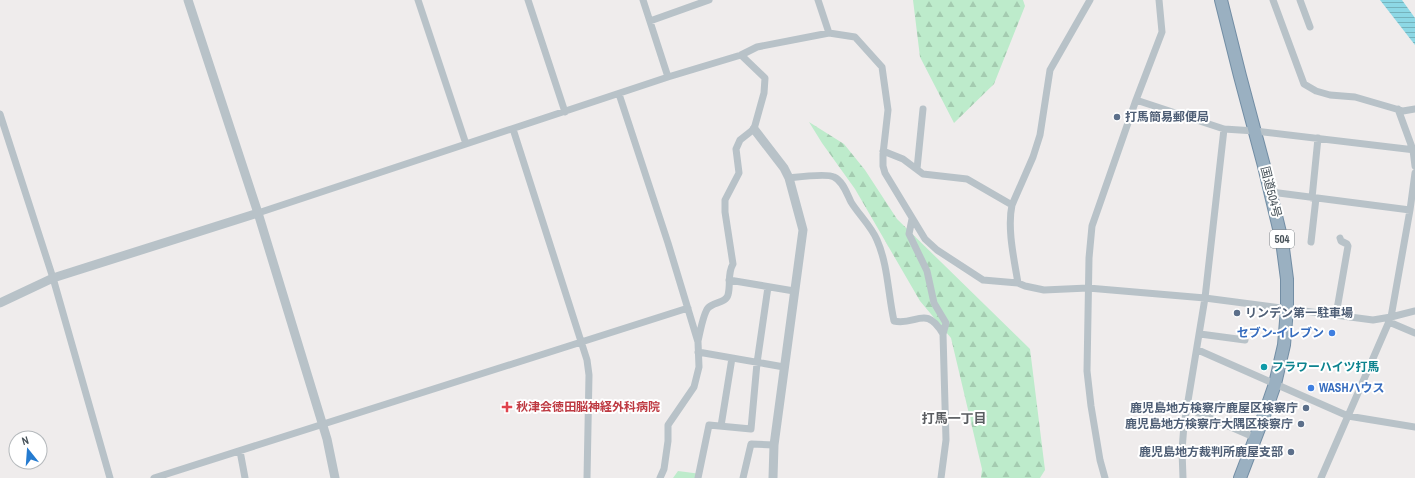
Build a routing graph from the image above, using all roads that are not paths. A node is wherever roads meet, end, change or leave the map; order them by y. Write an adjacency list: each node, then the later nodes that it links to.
1 (188, 0): 40 (street)
2 (418, 0): 29 (street)
3 (528, 0): 22 (street)
4 (643, 0): 12 (street)
5 (709, 0): 12 (street)
6 (818, 0): 14 (street)
7 (1090, 0): 38 (street)
8 (1160, 0): 18 (street)
9 (1221, 0): 27 (highway, 国道504号 / 504)
10 (1273, 0): 20 (street)
11 (1300, 0): 13 (street)
12 (650, 21): 16 (street)
13 (1310, 27)
14 (829, 33): 15 (street); 31 (street)
15 (741, 55): 16 (street); 25 (street)
16 (668, 77): 17 (street)
17 (619, 94): 22 (street); 52 (street)
18 (1136, 100): 26 (street); 48 (street)
19 (923, 108): 33 (street)
20 (1398, 109): 21 (street); 30 (street)
21 (1415, 109)
22 (565, 112): 24 (street)
23 (0, 114): 44 (street)
24 (513, 129): 29 (street); 61 (street)
25 (754, 129): 35 (street); 45 (street)
26 (1224, 129): 27 (street); 50 (street)
27 (1255, 130): 28 (street); 36 (highway, 国道504号 / 504)
28 (1318, 138): 30 (street); 37 (street)
29 (466, 144): 40 (street)
30 (1414, 150): 32 (street)
31 (883, 151): 33 (street); 41 (street)
32 (1415, 166)
33 (917, 169): 38 (street)
34 (1415, 173): 39 (street)
35 (789, 178): 49 (street); 58 (street)
36 (1271, 192): 37 (street); 53 (highway, 国道504号 / 504)
37 (1314, 198): 39 (street); 43 (street)
38 (1012, 205): 46 (street)
39 (1410, 210): 56 (street)
40 (258, 213): 44 (street); 71 (street)
41 (912, 219): 46 (street); 58 (street)
42 (1340, 238): 55 (street)
43 (1311, 242)
44 (53, 278): 51 (street); 77 (street)
45 (729, 280): 47 (street); 62 (street)
46 (1018, 283): 48 (street)
47 (768, 287): 49 (street); 66 (street)
48 (1088, 288): 50 (street); 87 (street)
49 (794, 291): 67 (street)
50 (1205, 298): 53 (street); 59 (street)
51 (0, 303)
52 (688, 308): 61 (street); 62 (street)
53 (1287, 309): 55 (street); 68 (highway, 国道504号 / 504)
54 (1415, 311): 56 (street)
55 (1336, 315): 56 (street)
56 (1390, 319): 57 (street); 70 (street)
57 (1415, 333)
58 (943, 334): 86 (street)
59 (1200, 334): 60 (street); 63 (street)
60 (1245, 340)
61 (580, 341): 71 (street); 81 (street)
62 (698, 342): 64 (street)
63 (1198, 350): 68 (street); 69 (street)
64 (698, 352): 65 (street); 82 (street)
65 (732, 358): 66 (street); 72 (street)
66 (757, 363): 67 (street); 72 (street)
67 (784, 368): 75 (street)
68 (1275, 384): 70 (street); 74 (highway, 国道504号 / 504)
69 (1188, 408): 74 (street); 88 (street)
70 (1348, 416): 73 (street); 90 (street)
71 (322, 424): 76 (street); 80 (street)
72 (721, 426): 83 (street)
73 (1415, 427)
74 (1256, 438): 89 (highway, 国道504号 / 504)
75 (774, 445): 84 (street); 85 (street)
76 (240, 451): 78 (street); 79 (street)
77 (110, 478)
78 (154, 478)
79 (245, 478)
80 (335, 478)
81 (587, 478)
82 (660, 478)
83 (698, 478)
84 (743, 478)
85 (773, 478)
86 (941, 478)
87 (1105, 478)
88 (1183, 478)
89 (1240, 478)
90 (1321, 478)

